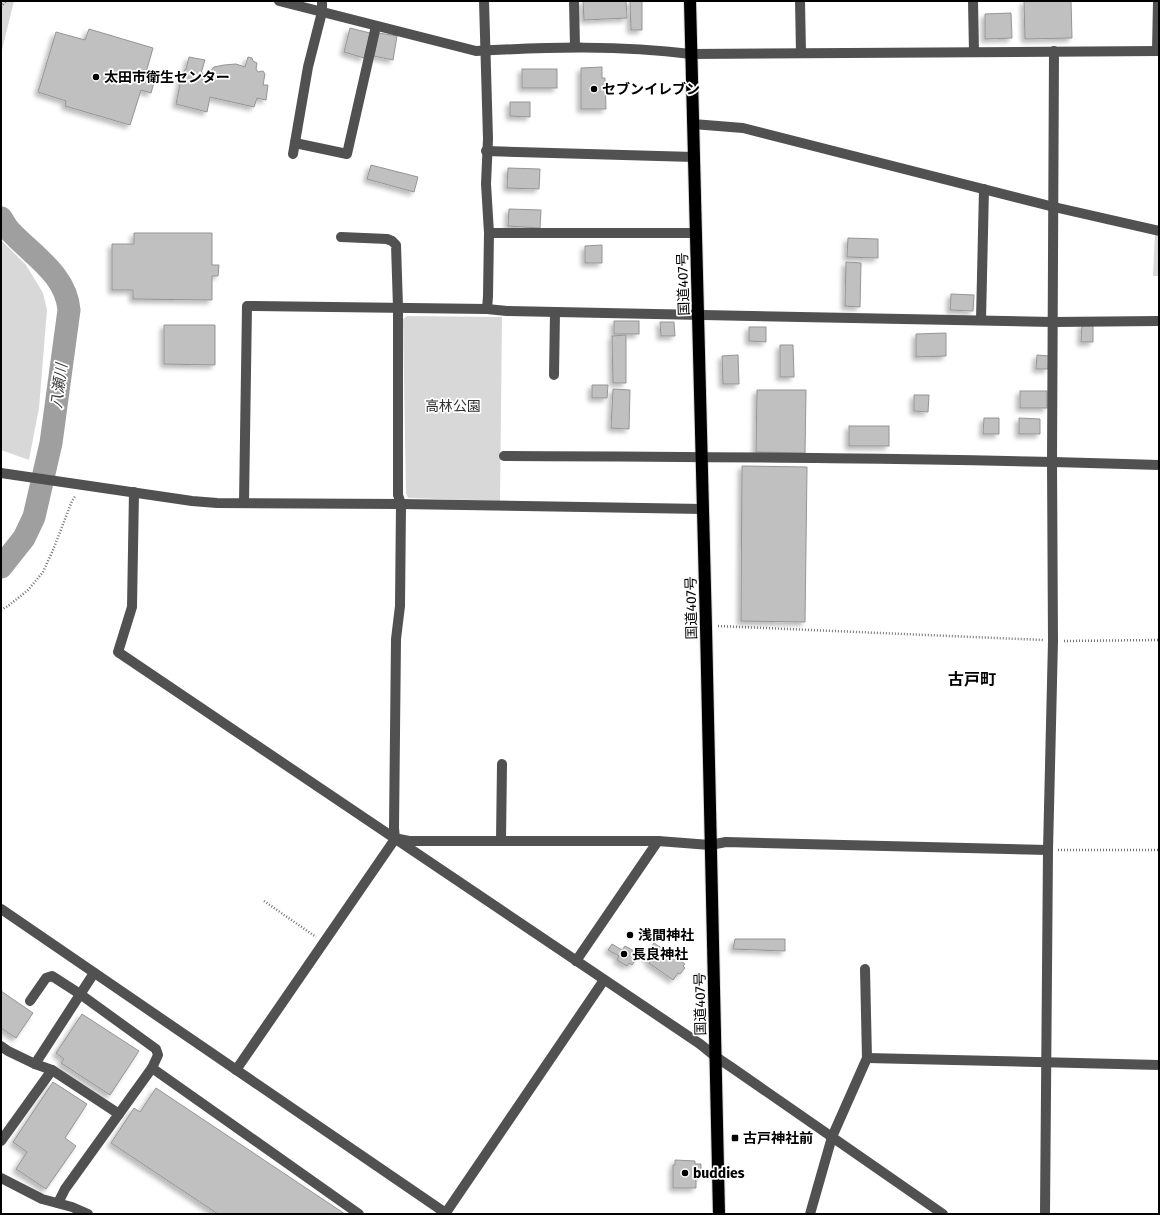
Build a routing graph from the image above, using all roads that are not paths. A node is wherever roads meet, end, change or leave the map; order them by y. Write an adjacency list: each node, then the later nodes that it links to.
1 (279, 1): 9 (street)
2 (322, 1): 9 (street)
3 (484, 1): 12 (street)
4 (574, 1): 11 (street)
5 (690, 1): 17 (highway, 国道407号)
6 (800, 1): 16 (street)
7 (974, 1): 14 (street)
8 (1158, 1): 13 (street)
9 (322, 12): 10 (street); 19 (street)
10 (376, 26): 12 (street); 19 (street)
11 (575, 47): 12 (street); 17 (street)
12 (485, 50): 20 (street)
13 (1158, 51): 15 (street)
14 (974, 52): 15 (street); 16 (street)
15 (1054, 52): 24 (street)
16 (801, 53): 17 (street)
17 (691, 54): 18 (highway, 国道407号)
18 (692, 124): 22 (highway, 国道407号); 23 (street)
19 (295, 143): 21 (street)
20 (486, 151): 22 (street); 26 (street)
21 (293, 154)
22 (694, 157): 27 (highway, 国道407号)
23 (984, 189): 24 (street); 33 (street)
24 (1054, 207): 25 (street); 35 (street)
25 (1159, 231)
26 (489, 233): 27 (street); 30 (street)
27 (696, 233): 32 (highway, 国道407号)
28 (340, 237): 29 (street)
29 (398, 307): 30 (street); 43 (street); 44 (street)
30 (487, 309): 31 (street)
31 (555, 312): 32 (street); 36 (street)
32 (699, 314): 33 (street); 38 (highway, 国道407号)
33 (981, 320): 35 (street)
34 (1159, 321): 35 (street)
35 (1053, 322): 39 (street)
36 (554, 375)
37 (504, 456): 38 (street)
38 (702, 457): 39 (street); 45 (highway, 国道407号)
39 (1052, 462): 40 (street); 51 (street)
40 (1159, 465)
41 (1, 473): 42 (street)
42 (134, 492): 43 (street); 47 (street)
43 (244, 503): 44 (street)
44 (401, 504): 45 (street); 47 (street)
45 (703, 509): 50 (highway, 国道407号)
46 (502, 764): 48 (street)
47 (395, 839): 48 (street); 53 (street); 67 (street)
48 (501, 841): 49 (street)
49 (658, 842): 50 (street); 53 (street)
50 (710, 845): 51 (street); 60 (highway, 国道407号)
51 (1048, 850): 62 (street)
52 (1, 909): 55 (street)
53 (576, 961): 56 (street)
54 (865, 969): 61 (street)
55 (94, 973): 57 (street); 67 (street)
56 (604, 980): 60 (street); 75 (street)
57 (80, 994): 58 (street); 63 (street); 65 (street)
58 (30, 1001)
59 (1, 1046): 63 (street)
60 (716, 1058): 69 (street); 76 (highway, 国道407号)
61 (867, 1058): 62 (street); 69 (street)
62 (1047, 1063): 64 (street); 79 (street)
63 (35, 1064): 66 (street)
64 (1159, 1065)
65 (152, 1068): 68 (street); 74 (street)
66 (52, 1070): 68 (street); 70 (street)
67 (236, 1070): 75 (street)
68 (119, 1114): 72 (street)
69 (832, 1137): 77 (street); 78 (street)
70 (1, 1140)
71 (1, 1178): 72 (street)
72 (58, 1203): 73 (street)
73 (88, 1214)
74 (359, 1214)
75 (446, 1214)
76 (719, 1214)
77 (810, 1214)
78 (943, 1214)
79 (1046, 1214)

